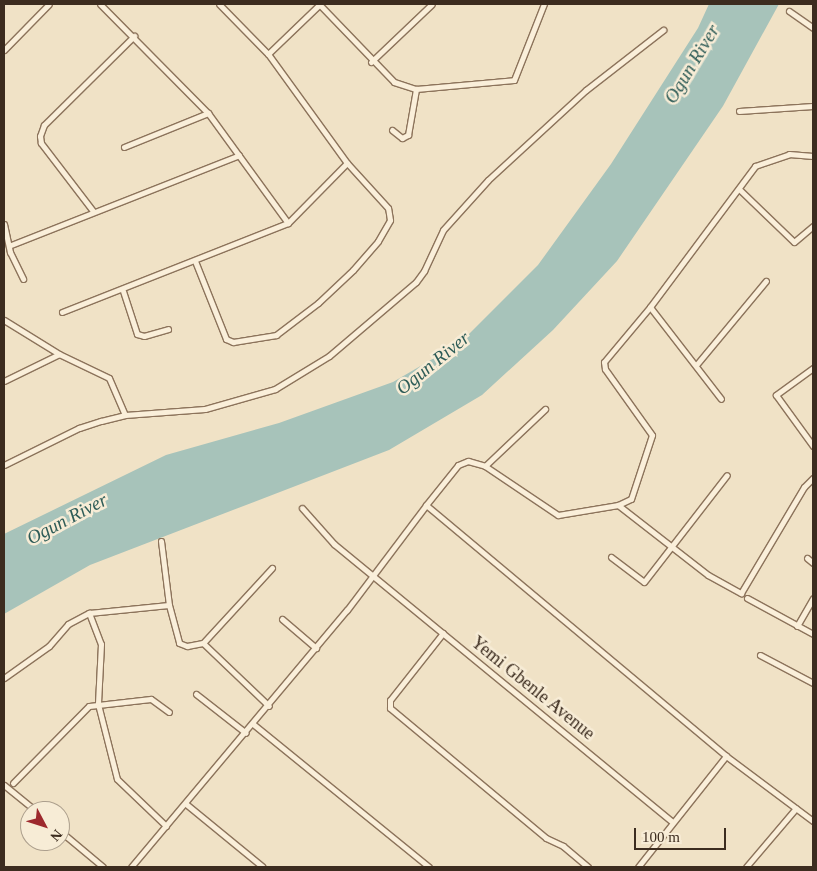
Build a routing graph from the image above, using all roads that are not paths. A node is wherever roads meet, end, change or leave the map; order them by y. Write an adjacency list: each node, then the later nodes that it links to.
1 (49, 4): 11 (street)
2 (100, 4): 10 (street)
3 (219, 4): 12 (street)
4 (319, 4): 12 (street); 13 (street)
5 (432, 4): 13 (street)
6 (544, 4): 14 (street)
7 (790, 11): 8 (street)
8 (813, 28)
9 (662, 30): 43 (street)
10 (134, 36): 17 (street); 24 (street)
11 (4, 50)
12 (268, 54): 22 (street)
13 (371, 62): 14 (street)
14 (416, 89): 18 (street)
15 (813, 106): 16 (street)
16 (739, 111)
17 (208, 113): 19 (street); 20 (street)
18 (392, 130)
19 (124, 147)
20 (239, 155): 24 (street); 25 (street)
21 (813, 156): 23 (street)
22 (347, 163): 25 (street); 29 (street)
23 (739, 189): 27 (street); 33 (street)
24 (93, 212): 28 (street)
25 (288, 223): 29 (street)
26 (4, 224): 28 (street)
27 (813, 226)
28 (11, 245): 30 (street)
29 (195, 260): 32 (street)
30 (23, 279)
31 (766, 281): 38 (street)
32 (123, 291): 34 (street); 36 (street)
33 (650, 307): 38 (street); 49 (street)
34 (62, 312)
35 (4, 320): 37 (street)
36 (168, 329)
37 (59, 354): 40 (street); 43 (street)
38 (697, 364): 41 (street)
39 (813, 368): 44 (street)
40 (4, 381)
41 (721, 400)
42 (545, 408): 46 (street)
43 (125, 415): 45 (street)
44 (813, 446)
45 (4, 465)
46 (485, 466): 49 (street); 50 (street)
47 (727, 475): 53 (street)
48 (813, 478): 53 (street)
49 (618, 505): 53 (street)
50 (426, 506): 58 (street); 78 (street)
51 (302, 508): 58 (street, Yemi Gbenle Avenue)
52 (160, 541): 61 (street)
53 (671, 547): 54 (street)
54 (611, 556)
55 (806, 558): 56 (street)
56 (813, 563)
57 (272, 568): 67 (street)
58 (374, 576): 65 (street, Yemi Gbenle Avenue); 68 (street)
59 (748, 598): 64 (street)
60 (813, 598): 64 (street)
61 (169, 605): 62 (street); 67 (street)
62 (89, 613): 70 (street); 73 (street)
63 (282, 619): 68 (street)
64 (797, 626): 66 (street)
65 (443, 633): 85 (street, Yemi Gbenle Avenue); 92 (street)
66 (813, 634)
67 (203, 643): 74 (street)
68 (316, 648): 74 (street)
69 (760, 655): 71 (street)
70 (4, 678)
71 (813, 683)
72 (196, 694): 77 (street)
73 (98, 704): 75 (street); 79 (street); 86 (street)
74 (269, 706): 76 (street)
75 (169, 712)
76 (254, 724): 77 (street); 91 (street)
77 (246, 733): 82 (street)
78 (726, 756): 83 (street); 85 (street)
79 (13, 783)
80 (4, 785): 81 (street)
81 (24, 801)
82 (186, 804): 86 (street); 90 (street)
83 (796, 808): 84 (street); 94 (street)
84 (813, 821)
85 (674, 822): 93 (street)
86 (166, 826): 89 (street)
87 (70, 839): 88 (street)
88 (103, 867)
89 (131, 867)
90 (263, 867)
91 (429, 867)
92 (588, 867)
93 (638, 867)
94 (746, 867)

